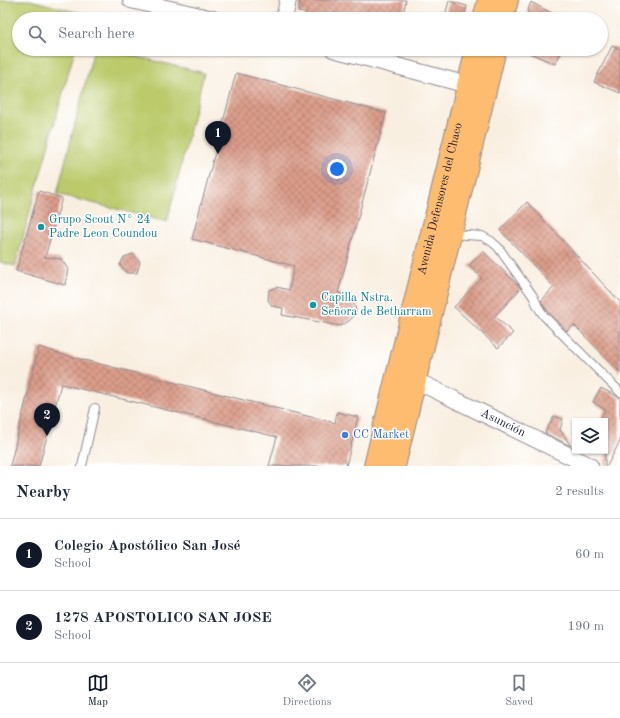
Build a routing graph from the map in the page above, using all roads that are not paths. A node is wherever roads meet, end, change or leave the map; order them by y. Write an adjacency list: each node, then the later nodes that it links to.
1 (131, 0): 5 (street)
2 (288, 0): 6 (street)
3 (489, 0): 7 (highway)
4 (507, 0): 8 (highway)
5 (183, 12)
6 (285, 12)
7 (486, 12)
8 (504, 12)
9 (359, 56): 12 (street)
10 (475, 56): 12 (highway, Avenida Defensores del Chaco)
11 (493, 56): 13 (highway, Avenida Defensores del Chaco)
12 (468, 85): 18 (highway, Avenida Defensores del Chaco)
13 (450, 234): 14 (highway, Avenida Defensores del Chaco); 15 (lane)
14 (415, 380): 19 (highway, Avenida Defensores del Chaco); 20 (street, Asunción)
15 (620, 392)
16 (95, 408): 17 (lane)
17 (82, 466)
18 (375, 466)
19 (394, 466)
20 (590, 466)

